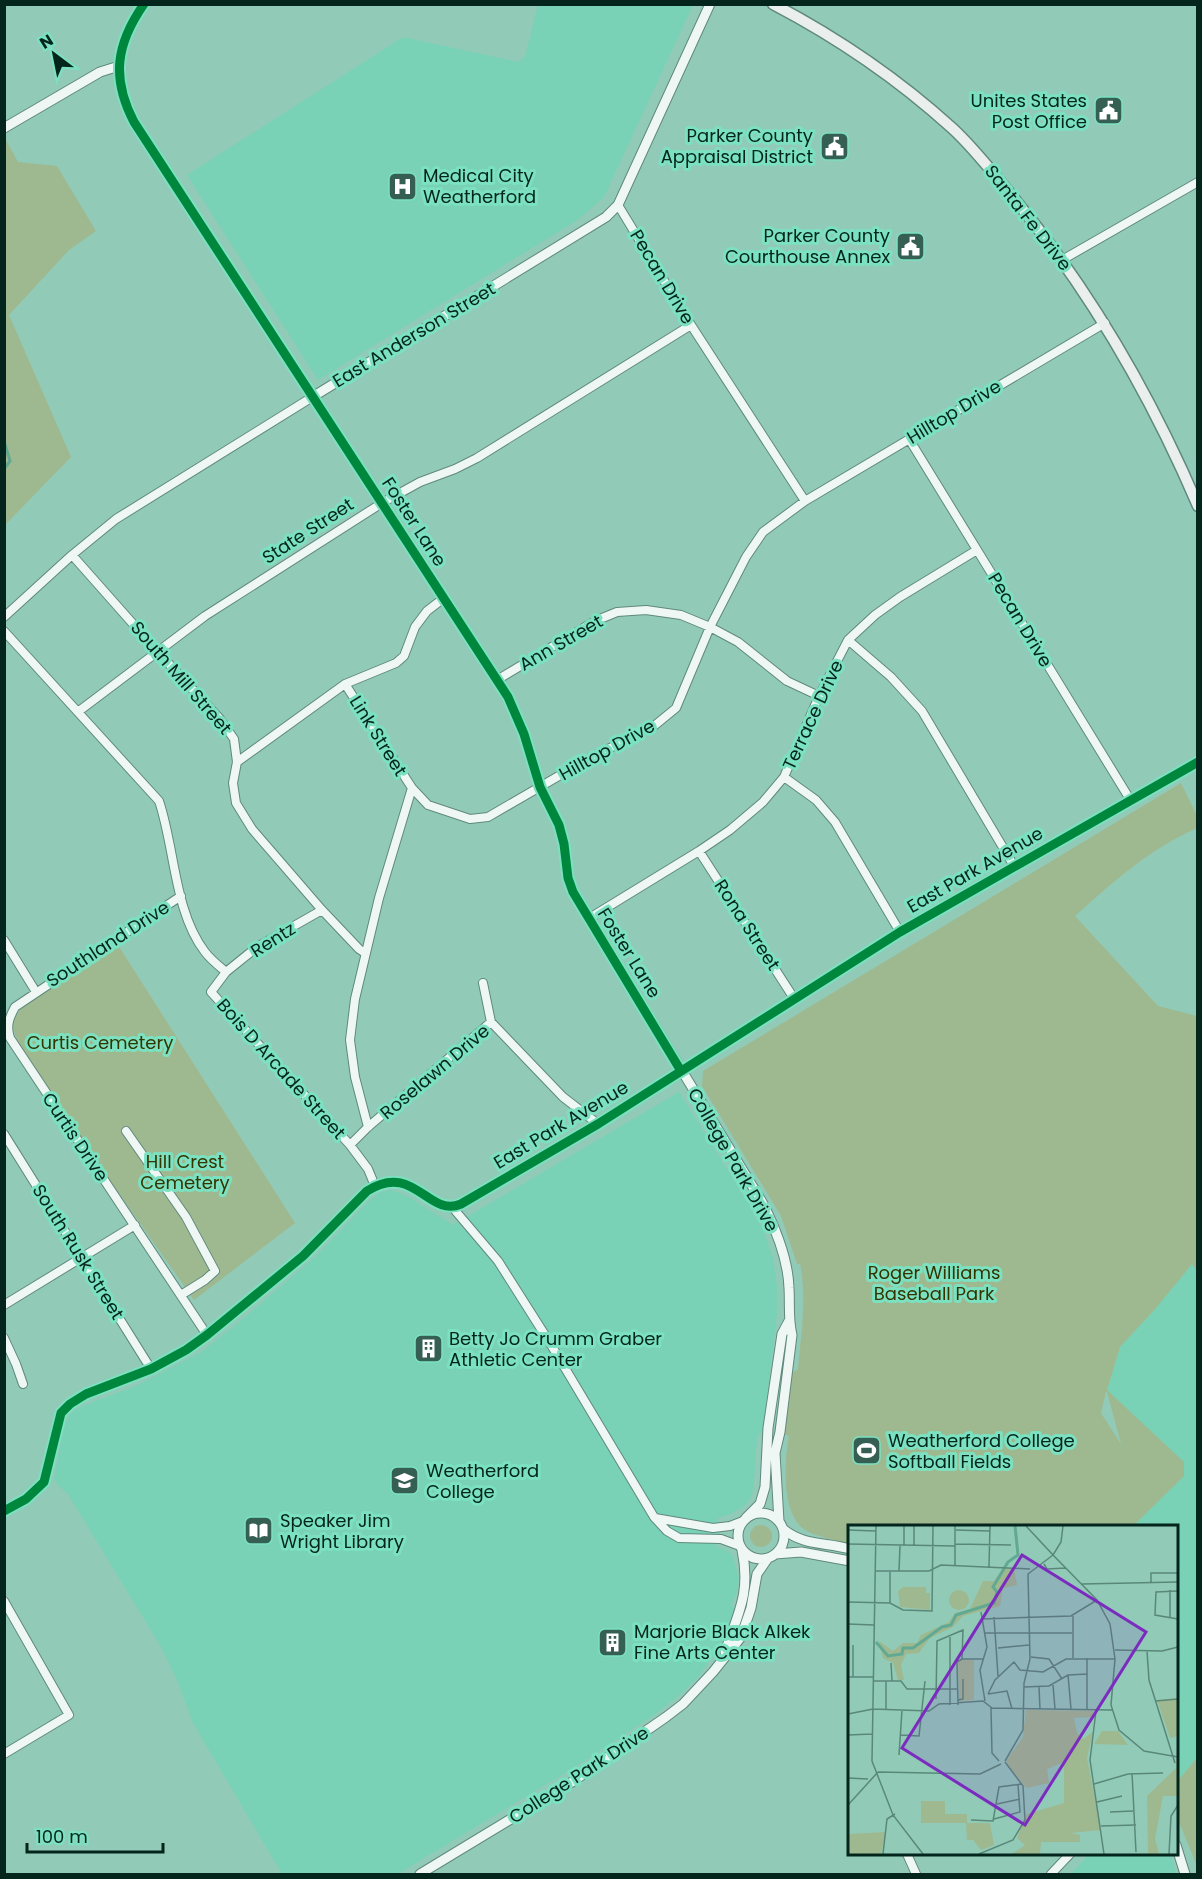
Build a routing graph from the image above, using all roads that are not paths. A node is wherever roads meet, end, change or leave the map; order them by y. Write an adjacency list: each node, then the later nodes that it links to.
1 (144, 4): 4 (street, Foster Lane)
2 (710, 4): 7 (street, East Anderson Street)
3 (773, 4): 8 (main road, Santa Fe Drive)
4 (118, 66): 5 (street); 11 (street, Foster Lane)
5 (4, 128)
6 (1197, 182): 8 (street)
7 (618, 205): 10 (street, Pecan Drive); 11 (street, East Anderson Street)
8 (1062, 260): 9 (main road, Santa Fe Drive)
9 (1105, 323): 12 (street, Hilltop Drive); 15 (main road, Santa Fe Drive)
10 (692, 325): 13 (street, Pecan Drive); 14 (street, State Street)
11 (314, 396): 14 (street, Foster Lane); 17 (street, East Anderson Street)
12 (909, 440): 13 (street, Hilltop Drive); 16 (street, Pecan Drive)
13 (804, 501): 20 (street, Hilltop Drive)
14 (382, 503): 18 (street, Foster Lane); 23 (street, State Street)
15 (1197, 506)
16 (977, 550): 22 (street, Terrace Drive); 33 (street, Pecan Drive)
17 (72, 555): 19 (street, East Anderson Street); 23 (street, South Mill Street)
18 (444, 598): 24 (street, Foster Lane); 25 (street)
19 (4, 617)
20 (710, 627): 24 (street, Ann Street); 26 (street, Ann Street); 31 (street, Hilltop Drive)
21 (4, 631): 27 (street, Bois D Arcade Street)
22 (848, 640): 26 (street, Terrace Drive); 35 (street)
23 (157, 651): 27 (street, State Street); 28 (street, South Mill Street)
24 (497, 680): 31 (street, Foster Lane)
25 (345, 684): 28 (street); 32 (street, Link Street)
26 (819, 696): 30 (street, Terrace Drive)
27 (79, 711): 36 (street, Bois D Arcade Street)
28 (237, 762): 37 (street, South Mill Street)
29 (1197, 762): 33 (street, East Park Avenue)
30 (784, 777): 34 (street, Terrace Drive); 39 (street)
31 (540, 787): 32 (street, Hilltop Drive); 38 (street, Foster Lane)
32 (412, 788): 41 (street)
33 (1131, 801): 35 (street, East Park Avenue)
34 (699, 851): 38 (street, Terrace Drive); 45 (street, Rona Street)
35 (1014, 866): 39 (street, East Park Avenue)
36 (181, 896): 42 (street, Bois D Arcade Street); 44 (street, Southland Drive)
37 (322, 910): 41 (street, South Mill Street); 42 (street, Rentz)
38 (588, 919): 47 (street, Foster Lane)
39 (900, 932): 45 (street, East Park Avenue)
40 (4, 940): 44 (street)
41 (365, 952): 49 (street)
42 (226, 972): 52 (street, Bois D Arcade Street)
43 (483, 983): 46 (street)
44 (36, 992): 55 (street, Curtis Drive)
45 (795, 1000): 47 (street, East Park Avenue)
46 (491, 1022): 48 (street, Roselawn Drive); 49 (street, Roselawn Drive)
47 (681, 1071): 48 (street, East Park Avenue); 59 (street, College Park Drive)
48 (598, 1124): 54 (street, East Park Avenue)
49 (368, 1127): 52 (street, Roselawn Drive)
50 (126, 1131): 57 (street)
51 (4, 1134): 56 (street, South Rusk Street)
52 (350, 1145): 53 (street, Bois D Arcade Street)
53 (375, 1186): 54 (street); 60 (street)
54 (453, 1208): 65 (street)
55 (135, 1225): 56 (street); 57 (street, Curtis Drive)
56 (82, 1258): 58 (street); 62 (street, South Rusk Street)
57 (181, 1295): 60 (street, Curtis Drive)
58 (4, 1305)
59 (789, 1321): 66 (street, College Park Drive); 67 (street, College Park Drive)
60 (207, 1335): 62 (street)
61 (4, 1338): 63 (street)
62 (151, 1369): 64 (street)
63 (23, 1384)
64 (4, 1511)
65 (654, 1517): 66 (street); 68 (street)
66 (745, 1519): 67 (street); 68 (street)
67 (781, 1525): 69 (street); 70 (street)
68 (741, 1548): 70 (street); 73 (street, College Park Drive)
69 (848, 1549)
70 (771, 1556): 71 (street); 73 (street, College Park Drive)
71 (848, 1561)
72 (4, 1601): 74 (street)
73 (724, 1657): 78 (street, College Park Drive)
74 (4, 1754)
75 (1178, 1852): 81 (street)
76 (909, 1855): 79 (street)
77 (1069, 1855): 80 (street)
78 (420, 1875)
79 (916, 1875)
80 (1051, 1875)
81 (1185, 1875)

